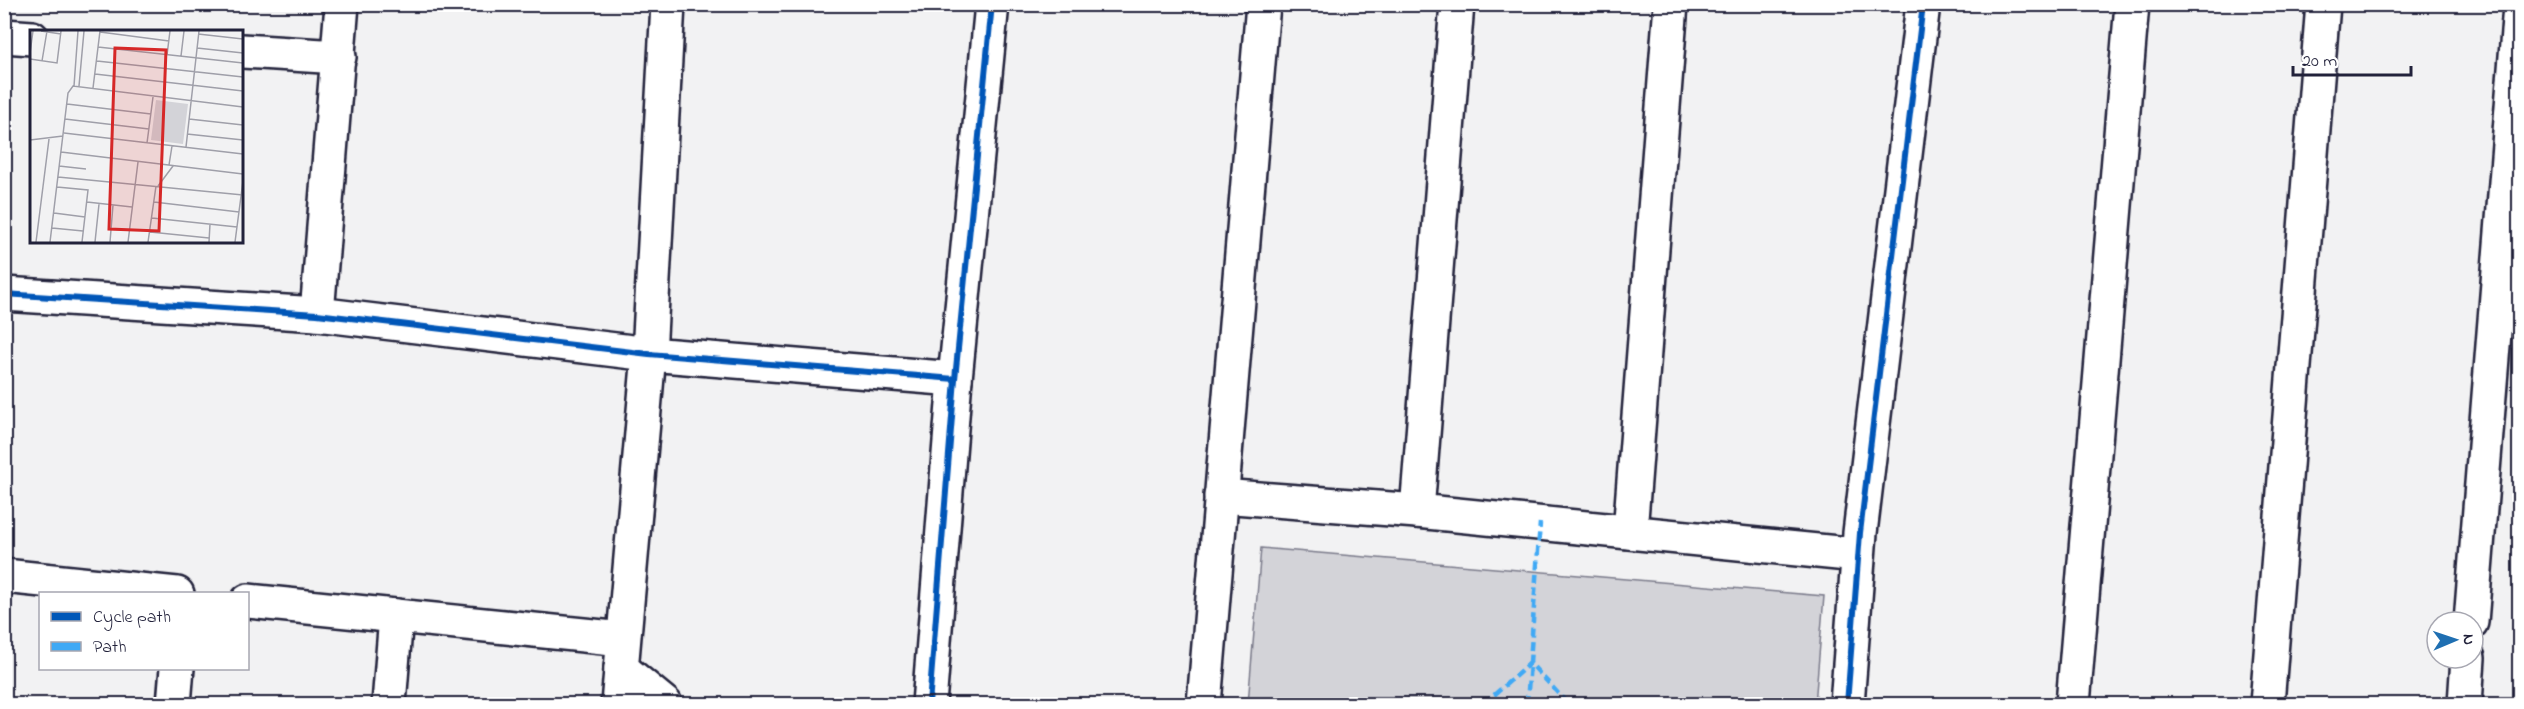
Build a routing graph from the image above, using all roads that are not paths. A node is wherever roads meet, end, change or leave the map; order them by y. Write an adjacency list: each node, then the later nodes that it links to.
1 (342, 4): 14 (street)
2 (668, 4): 17 (street)
3 (992, 4): 18 (street)
4 (1263, 4): 19 (street)
5 (1457, 4): 20 (street)
6 (1671, 4): 21 (street)
7 (1923, 4): 22 (street)
8 (2132, 4): 38 (street)
9 (2323, 4): 39 (street)
10 (2520, 6): 26 (street)
11 (4, 36): 12 (street)
12 (30, 38)
13 (243, 51): 14 (street)
14 (339, 57): 16 (street)
15 (4, 294): 16 (street)
16 (317, 314): 17 (street)
17 (649, 354): 18 (street); 28 (street)
18 (955, 380): 35 (street)
19 (1221, 496): 20 (street); 36 (street)
20 (1417, 511): 21 (street)
21 (1630, 532): 22 (street)
22 (1858, 555): 37 (street)
23 (4, 576): 24 (street)
24 (158, 592)
25 (249, 601): 27 (street)
26 (2472, 610)
27 (396, 616): 28 (street); 32 (street)
28 (622, 653): 33 (street); 34 (street)
29 (177, 670): 31 (street)
30 (2467, 670): 40 (street)
31 (174, 705)
32 (389, 705)
33 (618, 705)
34 (665, 705)
35 (929, 705)
36 (1204, 705)
37 (1847, 705)
38 (2073, 705)
39 (2266, 705)
40 (2465, 705)

